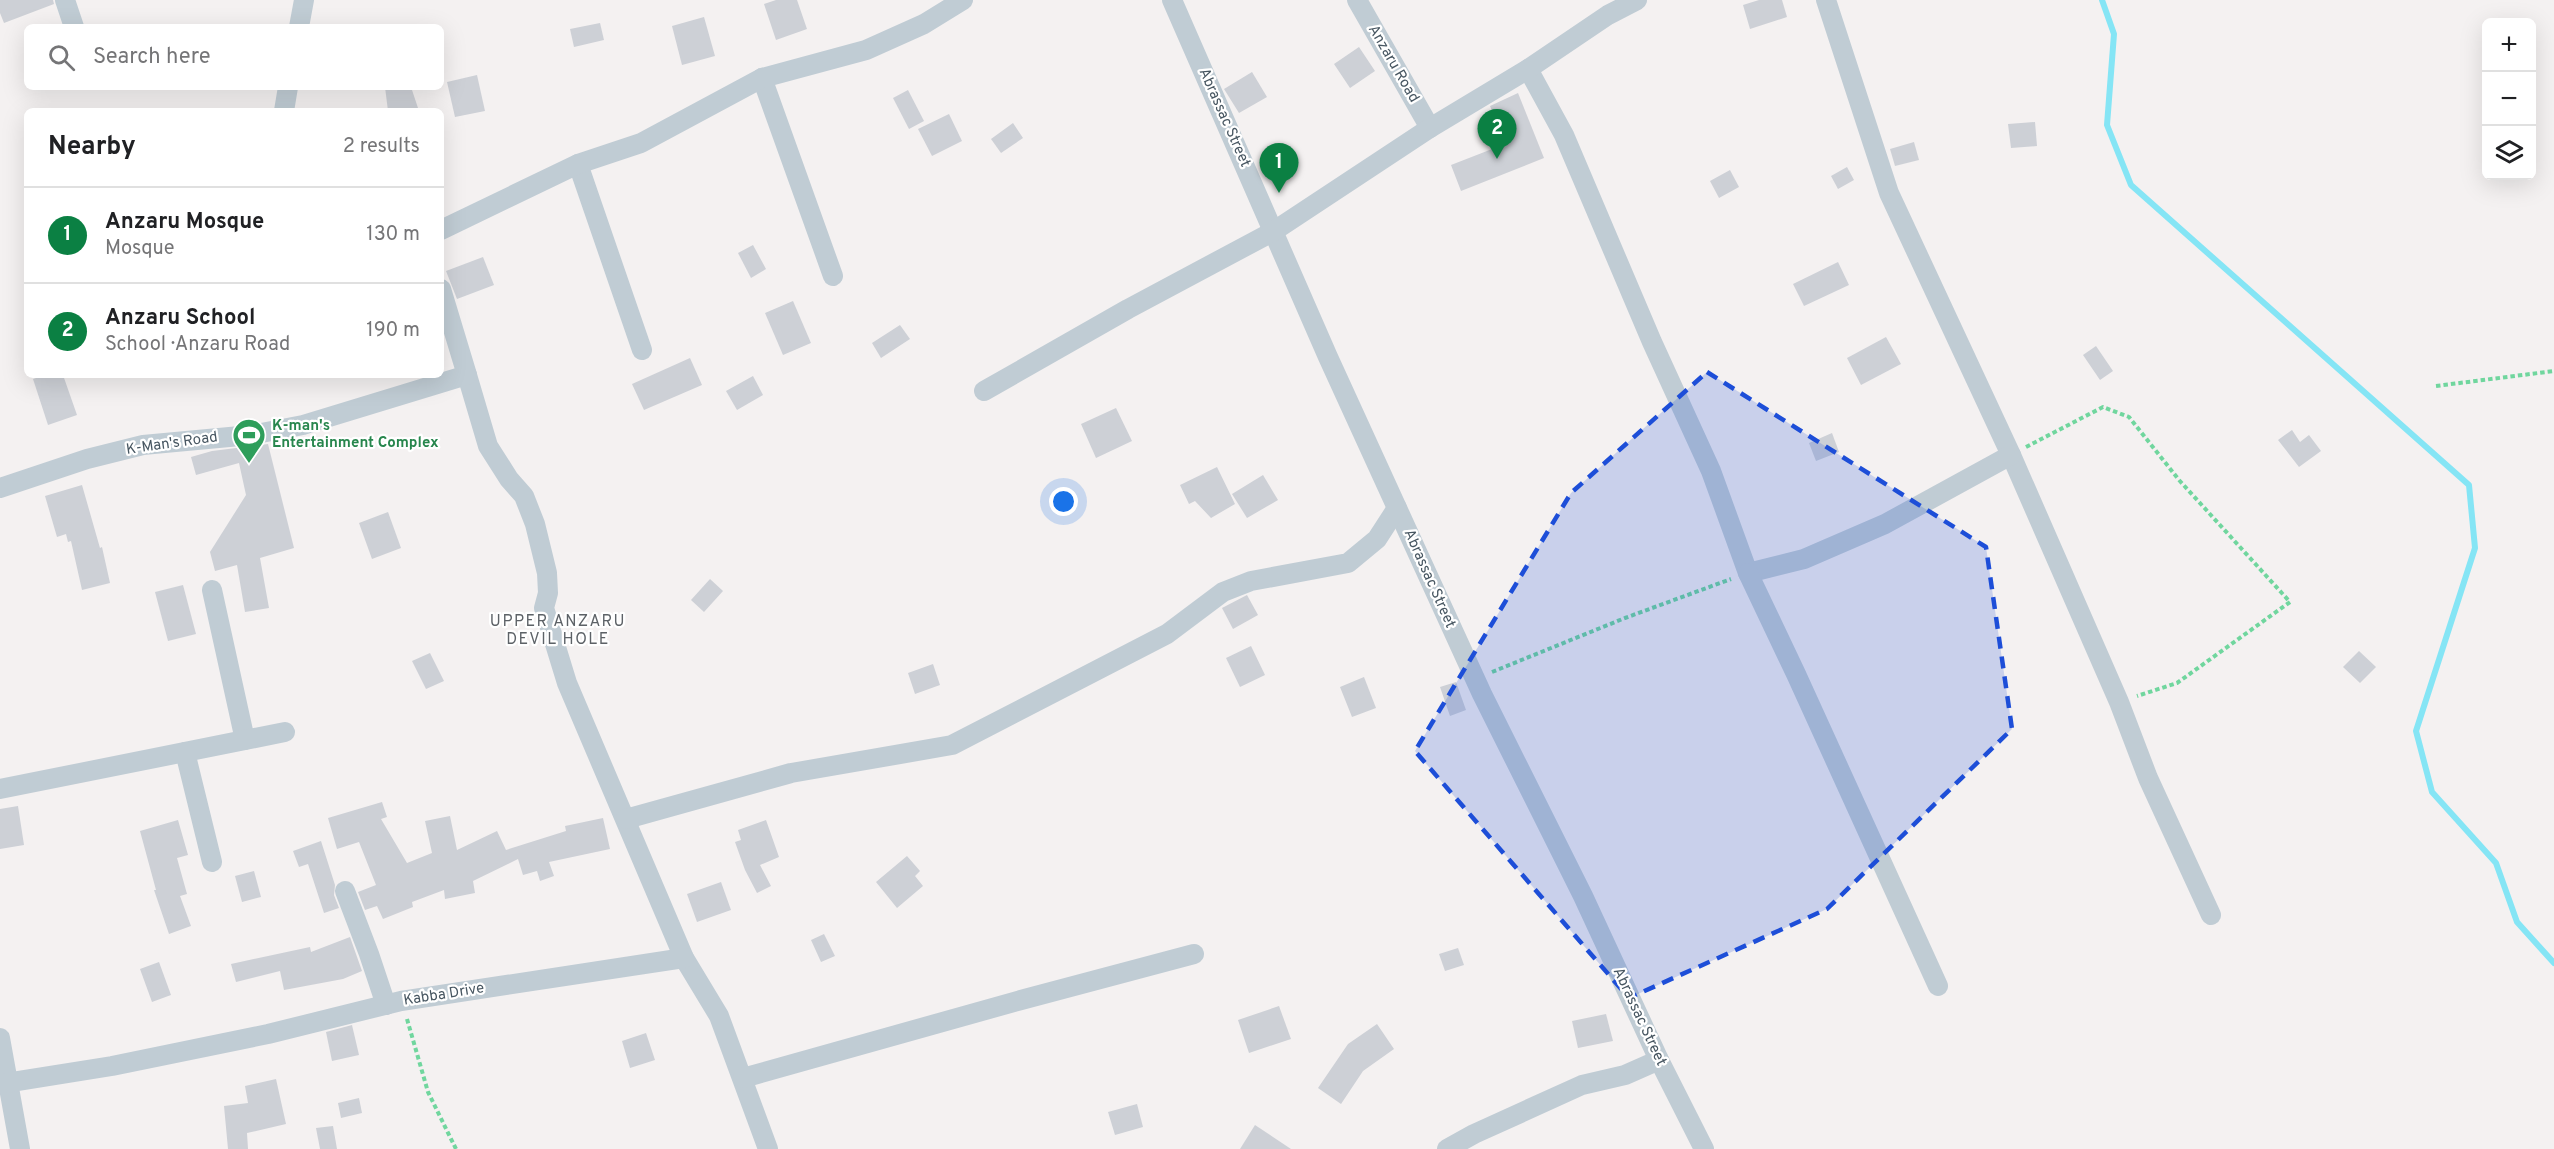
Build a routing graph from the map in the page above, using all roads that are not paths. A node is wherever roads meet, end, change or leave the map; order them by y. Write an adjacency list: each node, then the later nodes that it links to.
1 (64, 0): 8 (street)
2 (303, 0): 9 (street)
3 (963, 0): 11 (street)
4 (1172, 0): 17 (street, Abrassac Street)
5 (1357, 0): 14 (street, Anzaru Road)
6 (1637, 0): 10 (street)
7 (1826, 0): 23 (street)
8 (73, 24)
9 (299, 24)
10 (1528, 69): 14 (street); 26 (street)
11 (762, 78): 15 (street); 18 (street)
12 (288, 90): 13 (street)
13 (284, 108)
14 (1430, 128): 17 (street)
15 (578, 164): 16 (street); 20 (street)
16 (444, 229)
17 (1274, 231): 22 (street); 25 (street, Abrassac Street)
18 (833, 276)
19 (444, 299): 21 (street)
20 (642, 350)
21 (467, 375): 24 (street, K-Man's Road); 32 (street)
22 (984, 391)
23 (2011, 455): 26 (street); 35 (street)
24 (0, 488)
25 (1397, 508): 32 (street); 41 (street, Abrassac Street)
26 (1748, 573): 38 (street)
27 (212, 590): 29 (street)
28 (285, 732): 29 (street)
29 (246, 740): 30 (street)
30 (185, 752): 31 (street); 33 (street)
31 (0, 789)
32 (626, 819): 37 (street)
33 (212, 862)
34 (345, 891): 39 (street)
35 (2211, 915)
36 (1194, 954): 42 (street)
37 (684, 958): 39 (street, Kabba Drive); 42 (street)
38 (1938, 986)
39 (393, 1003): 43 (street, Kabba Drive)
40 (0, 1038): 43 (street)
41 (1659, 1060): 46 (street); 47 (street, Abrassac Street)
42 (743, 1078): 45 (street)
43 (4, 1084): 44 (street)
44 (20, 1149)
45 (768, 1149)
46 (1447, 1149)
47 (1704, 1149)

